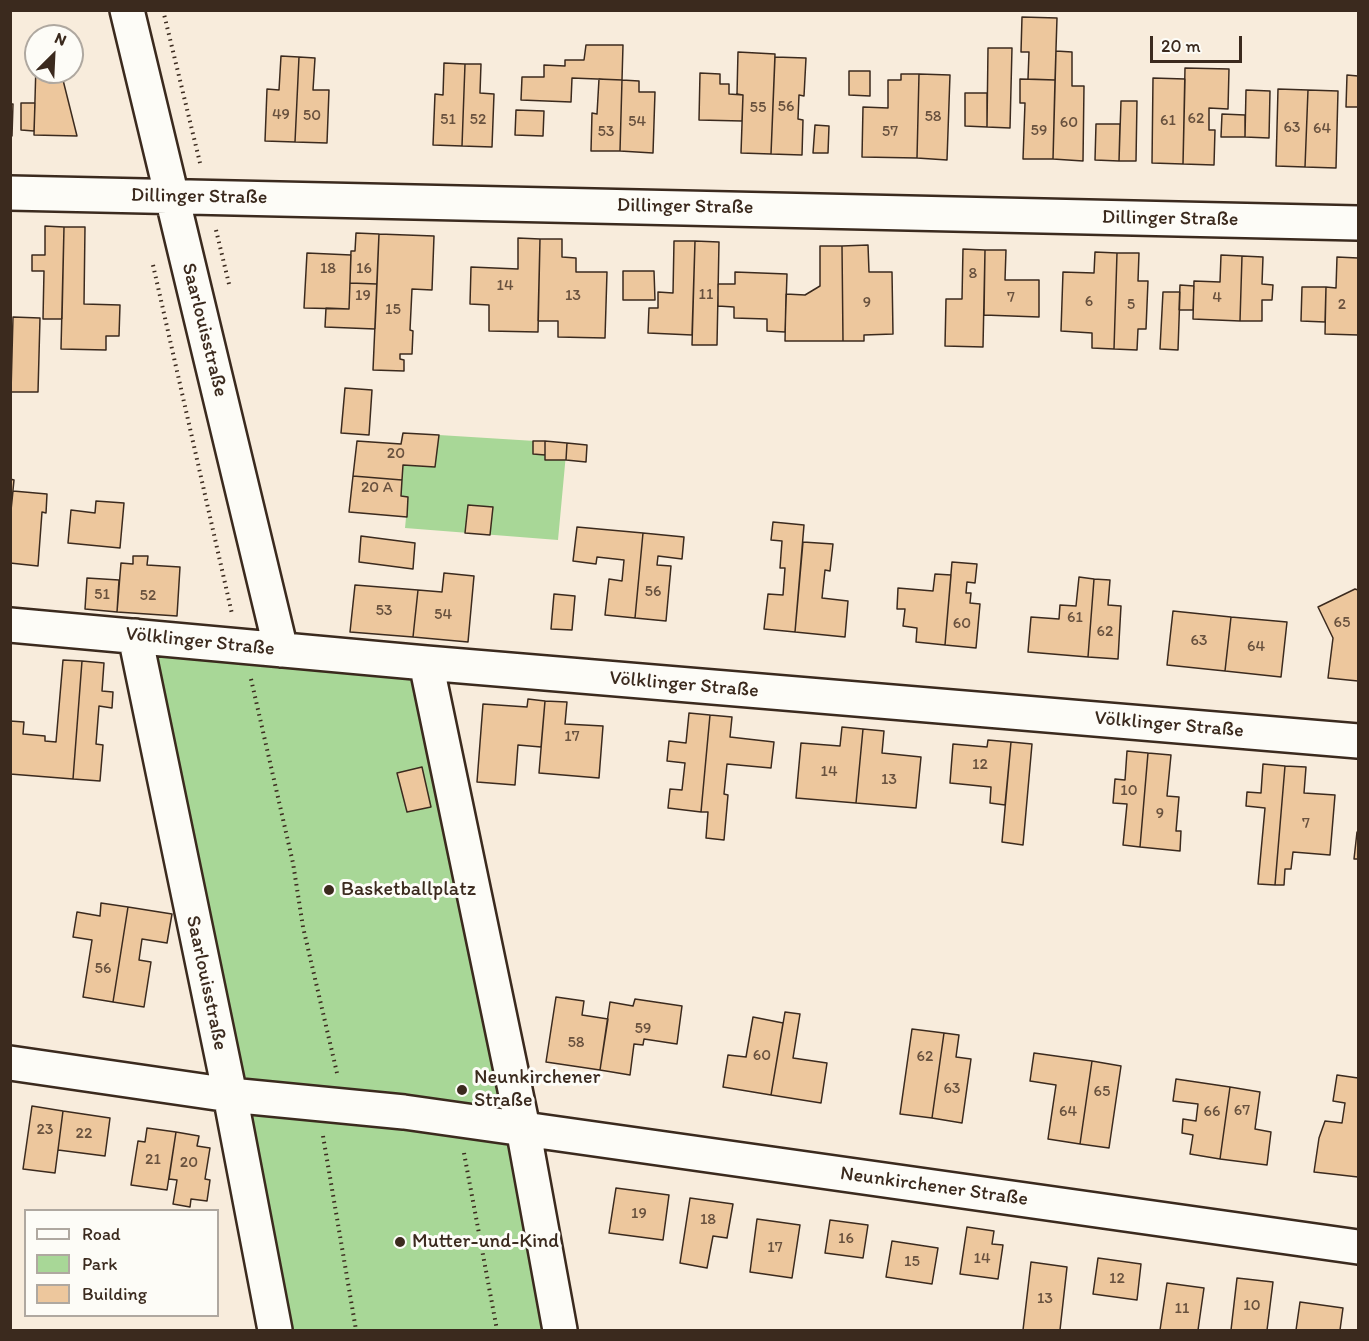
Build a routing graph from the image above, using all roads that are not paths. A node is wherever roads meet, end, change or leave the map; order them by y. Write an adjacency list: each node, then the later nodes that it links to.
1 (127, 10): 3 (street, Saarlouisstraße)
2 (10, 193): 3 (street, Dillinger Straße)
3 (171, 197): 4 (street, Dillinger Straße); 7 (street, Saarlouisstraße)
4 (1359, 223)
5 (10, 625): 6 (street, Völklinger Straße)
6 (135, 636): 7 (street, Völklinger Straße); 11 (street, Saarlouisstraße)
7 (281, 650): 8 (street, Völklinger Straße)
8 (426, 663): 9 (street, Völklinger Straße); 12 (street)
9 (1359, 741)
10 (10, 1063): 11 (street, Neunkirchener Straße)
11 (230, 1095): 12 (street, Neunkirchener Straße); 14 (street, Saarlouisstraße)
12 (523, 1128): 13 (street, Neunkirchener Straße); 15 (street)
13 (1359, 1247)
14 (275, 1330)
15 (560, 1330)

